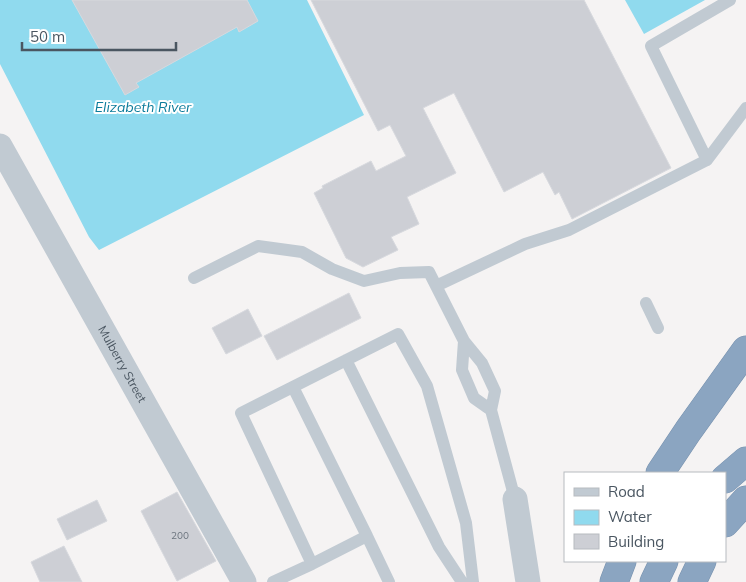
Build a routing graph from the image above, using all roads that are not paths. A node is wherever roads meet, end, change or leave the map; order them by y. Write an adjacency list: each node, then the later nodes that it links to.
1 (730, 0): 4 (lane)
2 (746, 108): 4 (lane)
3 (0, 146): 25 (street, Mulberry Street)
4 (707, 160): 6 (lane)
5 (194, 278): 6 (lane)
6 (436, 286): 9 (lane)
7 (646, 303): 8 (lane)
8 (658, 328)
9 (464, 341): 13 (lane); 13 (lane)
10 (746, 350): 15 (highway)
11 (346, 360): 12 (lane); 28 (lane); 29 (lane)
12 (293, 387): 20 (lane); 24 (lane)
13 (491, 410): 17 (lane)
14 (746, 462): 16 (highway)
15 (661, 472)
16 (726, 478)
17 (514, 499): 30 (street)
18 (746, 500): 19 (highway)
19 (726, 522)
20 (367, 536): 24 (lane); 27 (lane)
21 (622, 562): 31 (highway)
22 (664, 562): 32 (highway)
23 (702, 562): 33 (highway)
24 (312, 564): 26 (lane)
25 (244, 582)
26 (273, 582)
27 (389, 582)
28 (462, 582)
29 (473, 582)
30 (528, 582)
31 (614, 582)
32 (654, 582)
33 (692, 582)

